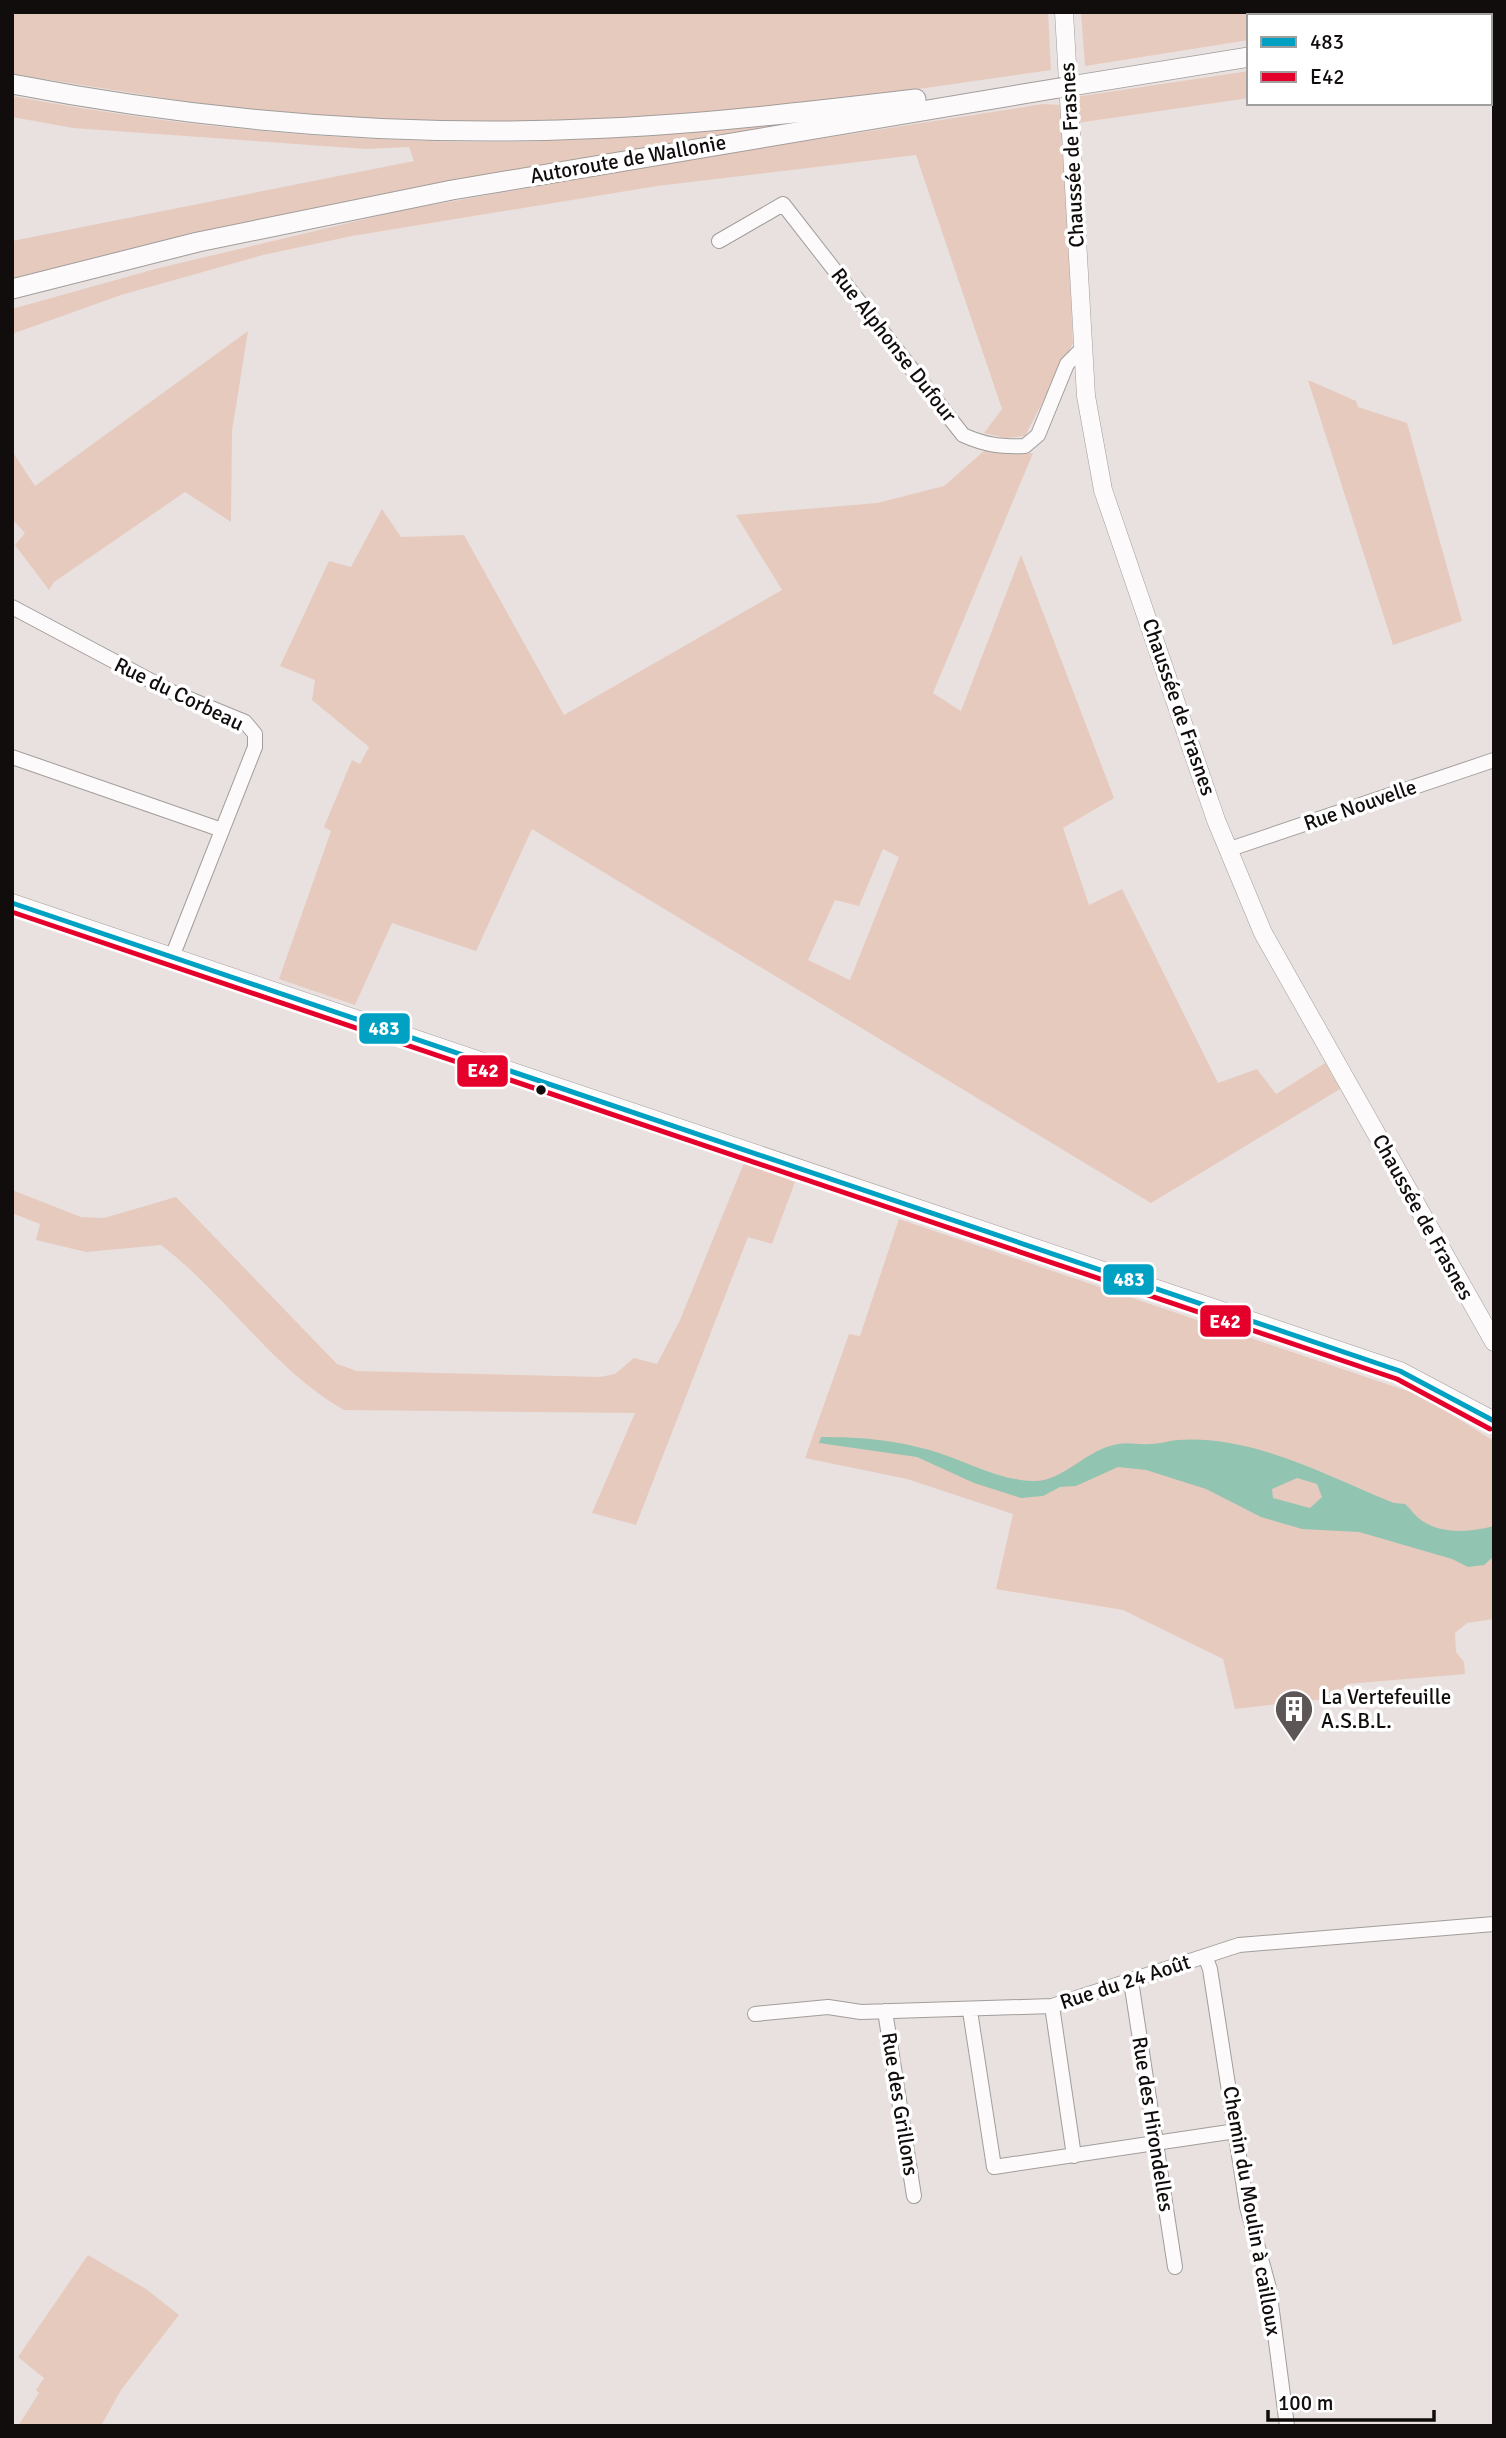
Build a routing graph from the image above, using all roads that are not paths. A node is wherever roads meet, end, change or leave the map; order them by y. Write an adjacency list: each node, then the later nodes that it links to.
1 (1063, 12): 7 (main road, Chaussée de Frasnes)
2 (1247, 57): 4 (highway, Autoroute de Wallonie)
3 (12, 85): 4 (highway)
4 (976, 102): 6 (highway, Autoroute de Wallonie)
5 (719, 241): 7 (street, Rue Alphonse Dufour)
6 (12, 289)
7 (1084, 347): 12 (main road, Chaussée de Frasnes)
8 (12, 607): 11 (street, Rue du Corbeau)
9 (12, 757): 11 (street)
10 (1494, 760): 12 (street, Rue Nouvelle)
11 (222, 830): 14 (street, Rue du Corbeau)
12 (1227, 850): 15 (main road, Chaussée de Frasnes)
13 (12, 903): 14 (main road)
14 (172, 957): 16 (main road)
15 (1494, 1342)
16 (1494, 1421)
17 (1494, 1924): 18 (street, Rue du 24 Août)
18 (1205, 1956): 19 (street, Rue du 24 Août); 24 (street, Chemin du Moulin à cailloux)
19 (1131, 1980): 20 (street, Rue du 24 Août); 25 (street, Rue des Hirondelles)
20 (1052, 2006): 22 (street, Rue du 24 Août); 26 (street)
21 (885, 2011): 22 (street, Rue du 24 Août); 23 (street, Rue du 24 Août); 27 (street, Rue des Grillons)
22 (970, 2011): 26 (street)
23 (755, 2014)
24 (1236, 2131): 25 (street); 29 (street, Chemin du Moulin à cailloux)
25 (1156, 2144): 26 (street); 28 (street, Rue des Hirondelles)
26 (1074, 2157)
27 (914, 2196)
28 (1175, 2267)
29 (1287, 2426)

